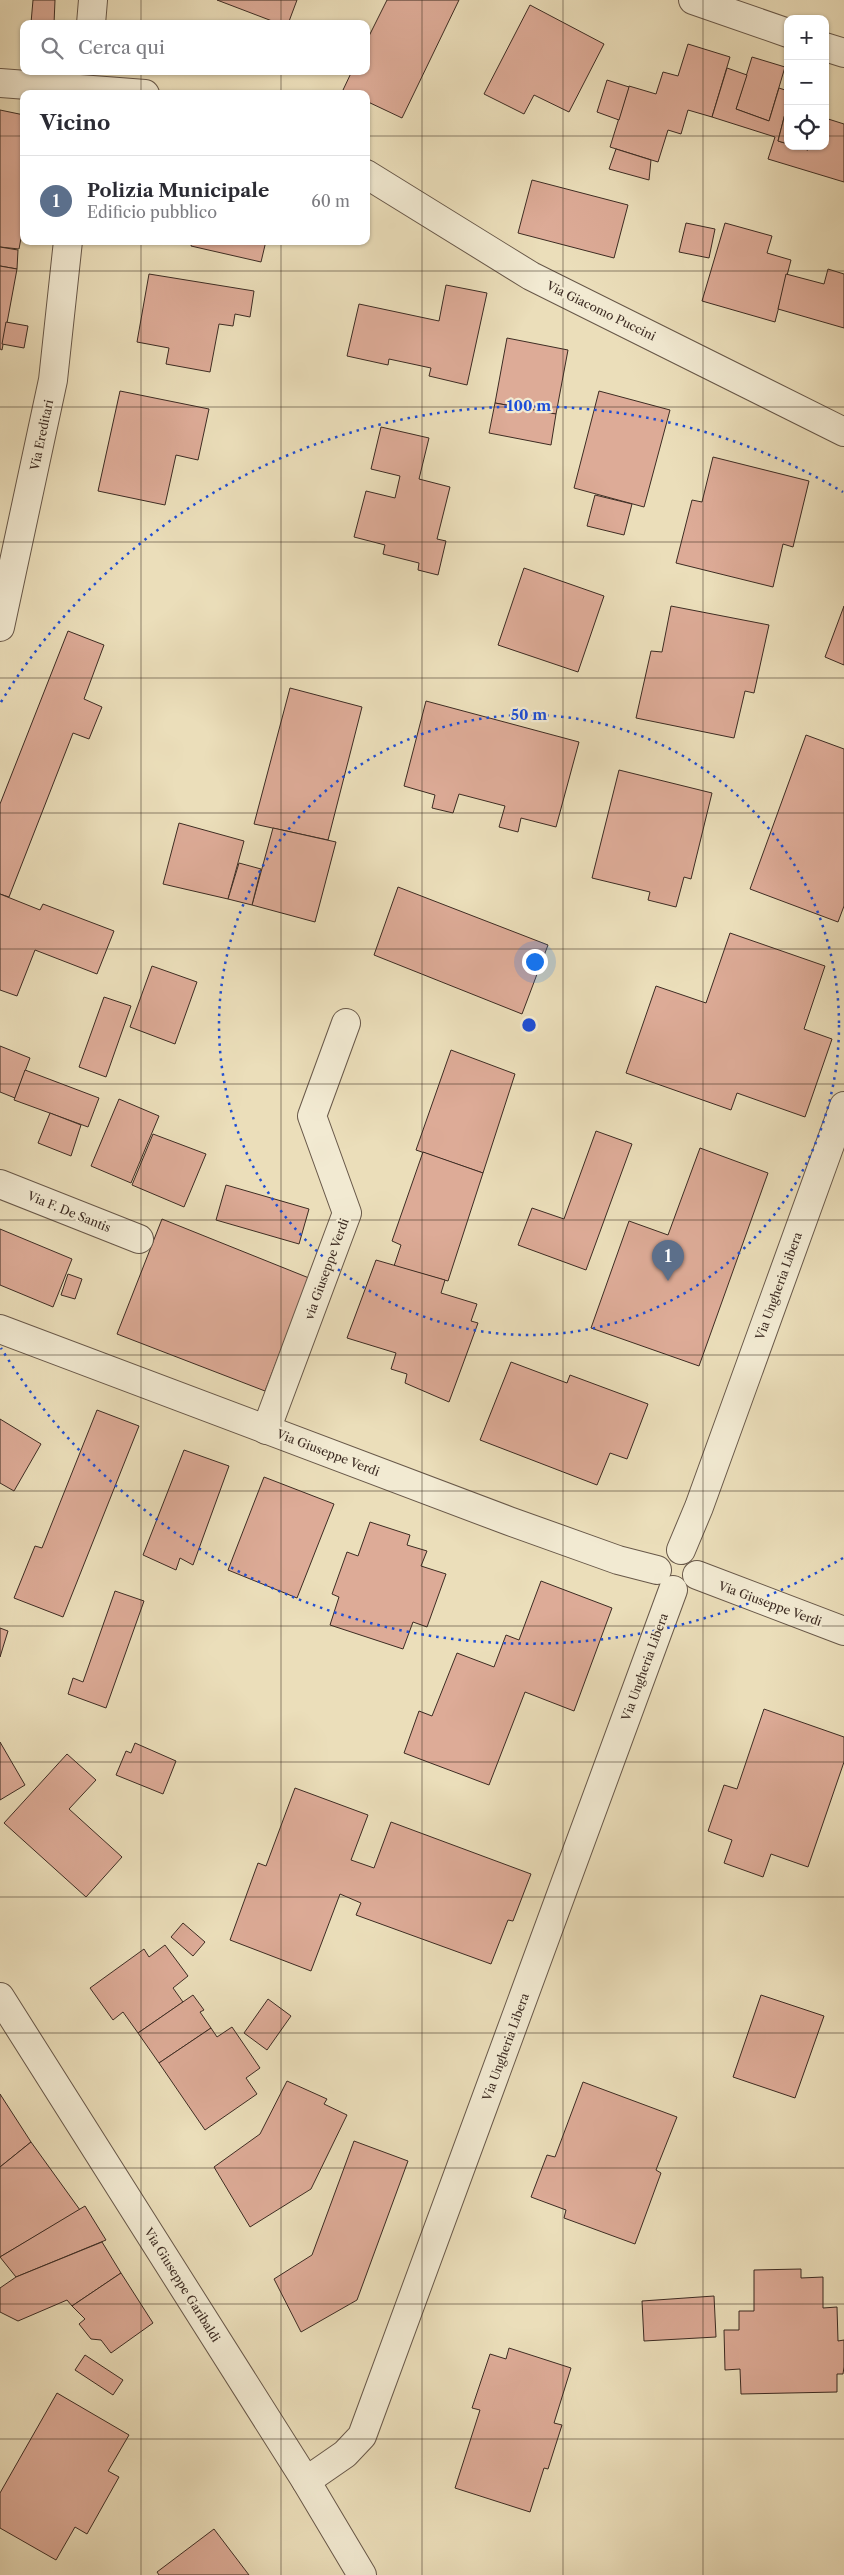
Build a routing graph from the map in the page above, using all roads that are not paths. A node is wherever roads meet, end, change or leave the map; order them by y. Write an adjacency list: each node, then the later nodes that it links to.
1 (93, 0): 3 (street)
2 (693, 0): 4 (street)
3 (91, 20)
4 (784, 33)
5 (829, 48): 6 (street)
6 (844, 53)
7 (0, 83): 8 (street)
8 (86, 84): 9 (street)
9 (121, 90)
10 (370, 176): 12 (street, Via Giacomo Puccini)
11 (68, 245): 13 (street, Via Ereditari)
12 (844, 432)
13 (0, 627)
14 (346, 1023): 19 (street, via Giuseppe Verdi)
15 (844, 1106): 20 (street, Via Ungheria Libera)
16 (0, 1184): 17 (street, Via F. De Santis)
17 (139, 1240)
18 (0, 1329): 19 (street, Via Giuseppe Verdi)
19 (266, 1430): 22 (street, Via Giuseppe Verdi)
20 (681, 1550): 21 (street); 22 (street)
21 (697, 1575): 22 (street); 23 (street, Via Giuseppe Verdi)
22 (665, 1580): 25 (street, Via Ungheria Libera)
23 (844, 1631)
24 (0, 1997): 25 (street, Via Giuseppe Garibaldi)
25 (306, 2481): 26 (street, Via Giuseppe Garibaldi)
26 (362, 2575)

